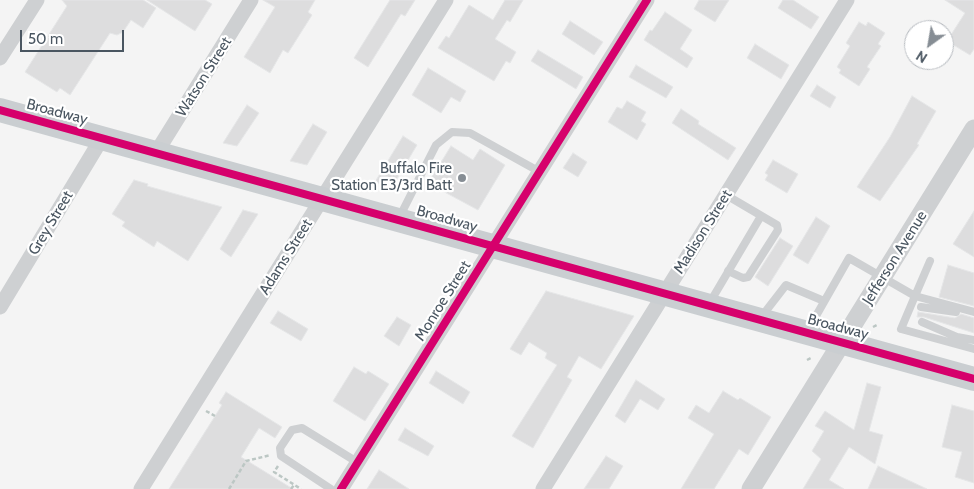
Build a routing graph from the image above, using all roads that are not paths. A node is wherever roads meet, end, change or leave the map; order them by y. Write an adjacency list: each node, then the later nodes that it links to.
1 (37, 0): 6 (street)
2 (251, 0): 10 (street, Watson Street)
3 (446, 0): 13 (street, Adams Street)
4 (647, 0): 11 (street, Monroe Street)
5 (847, 0): 12 (street, Madison Street)
6 (0, 58)
7 (0, 110): 9 (main road, Broadway)
8 (974, 129): 19 (street, Jefferson Avenue)
9 (102, 138): 10 (main road, Broadway); 24 (street, Grey Street)
10 (156, 153): 13 (main road, Broadway)
11 (540, 172): 15 (lane); 16 (street, Monroe Street)
12 (726, 195): 14 (lane); 20 (street, Madison Street)
13 (323, 199): 15 (main road, Broadway); 41 (street, Adams Street)
14 (761, 216): 18 (lane); 18 (lane)
15 (398, 220): 16 (main road, Broadway)
16 (494, 247): 20 (main road, Broadway); 40 (street, Monroe Street)
17 (930, 261): 21 (lane)
18 (728, 271): 23 (lane)
19 (883, 278): 21 (lane); 22 (lane); 37 (street, Jefferson Avenue)
20 (665, 294): 23 (main road, Broadway); 44 (street, Madison Street)
21 (915, 296): 29 (lane); 36 (lane)
22 (824, 301): 30 (lane); 34 (lane)
23 (708, 306): 30 (main road, Broadway)
24 (0, 307)
25 (921, 307): 29 (lane)
26 (934, 310): 29 (lane)
27 (974, 312): 29 (lane)
28 (948, 314): 29 (lane)
29 (968, 315)
30 (760, 320): 34 (main road, Broadway)
31 (922, 322): 36 (lane)
32 (935, 324): 36 (lane)
33 (952, 329): 36 (lane)
34 (806, 333): 37 (main road, Broadway)
35 (972, 337): 36 (lane)
36 (958, 341): 38 (lane)
37 (843, 343): 39 (main road, Broadway); 45 (street, Jefferson Avenue)
38 (974, 348)
39 (974, 379)
40 (357, 462): 42 (lane); 43 (street, Monroe Street)
41 (141, 489)
42 (331, 489)
43 (341, 489)
44 (544, 489)
45 (751, 489)

